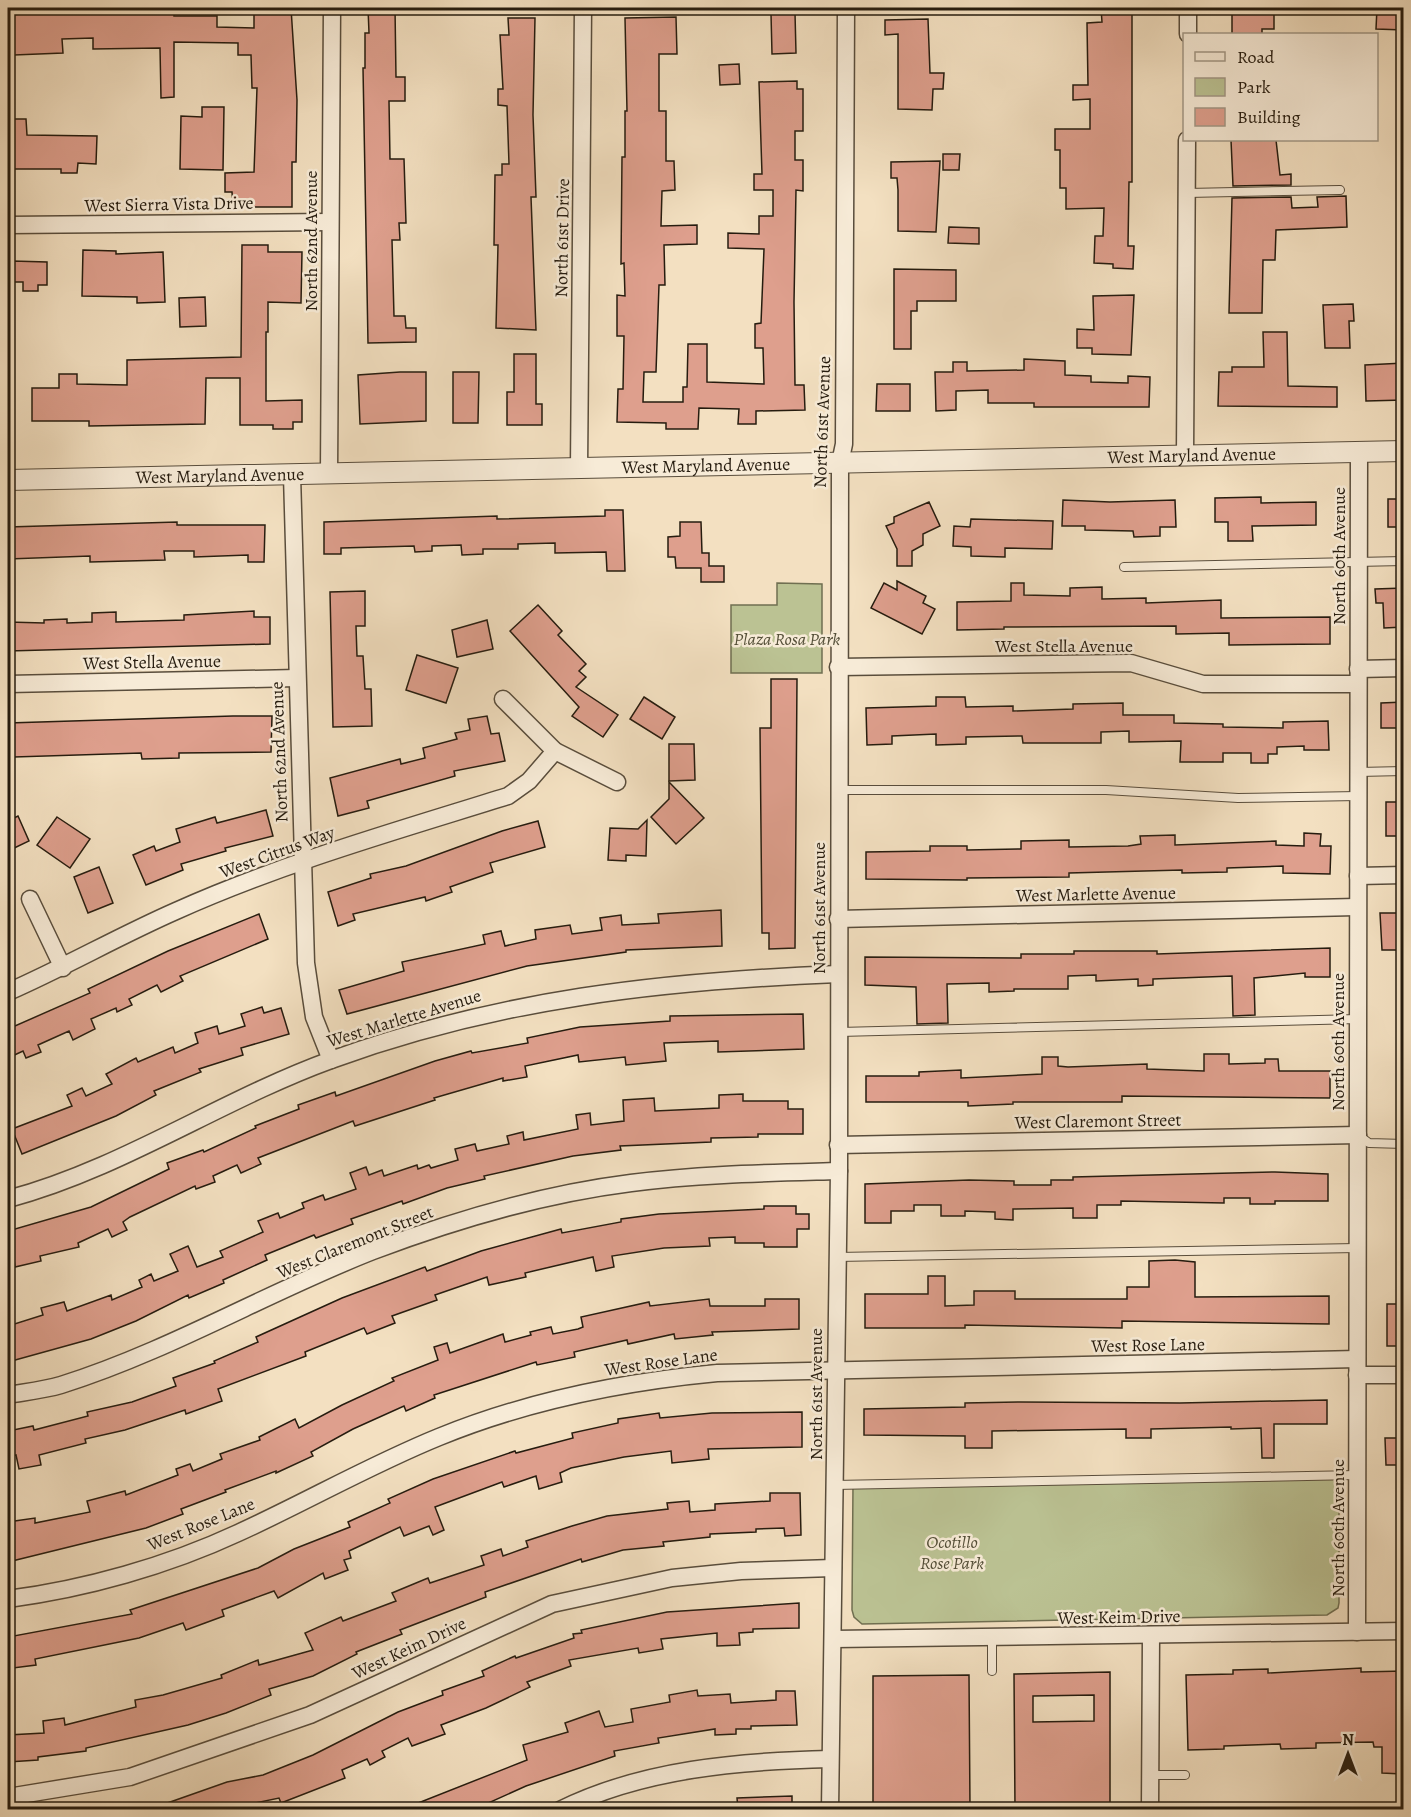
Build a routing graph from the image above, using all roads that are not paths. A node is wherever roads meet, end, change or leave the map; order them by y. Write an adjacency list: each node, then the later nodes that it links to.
1 (332, 8): 9 (street, North 62nd Avenue)
2 (583, 8): 15 (street, North 61st Drive)
3 (846, 8): 14 (street, North 61st Avenue)
4 (1188, 8): 5 (street)
5 (1188, 33)
6 (1187, 141): 8 (street)
7 (1340, 190): 8 (lane)
8 (1187, 193): 13 (street)
9 (330, 222): 10 (street, West Sierra Vista Drive); 16 (street, North 62nd Avenue)
10 (8, 225)
11 (1404, 451): 12 (street, West Maryland Avenue)
12 (1359, 452): 13 (street, West Maryland Avenue); 20 (street, North 60th Avenue)
13 (1185, 455): 14 (street, West Maryland Avenue)
14 (840, 463): 15 (street, West Maryland Avenue); 22 (street, North 61st Avenue)
15 (579, 469): 16 (street, West Maryland Avenue)
16 (329, 474): 17 (street, West Maryland Avenue)
17 (292, 475): 18 (street, West Maryland Avenue); 25 (street, North 62nd Avenue)
18 (8, 480)
19 (1404, 561): 20 (lane)
20 (1358, 562): 21 (lane); 24 (street, North 60th Avenue)
21 (1124, 567)
22 (838, 667): 24 (street, West Stella Avenue); 32 (street, North 61st Avenue)
23 (1404, 668): 24 (street, West Stella Avenue)
24 (1358, 676): 30 (street, North 60th Avenue)
25 (297, 678): 26 (street, West Stella Avenue); 34 (street, North 62nd Avenue)
26 (8, 684)
27 (503, 699): 28 (street)
28 (555, 751): 31 (street); 34 (street, West Citrus Way)
29 (1404, 771): 30 (lane)
30 (1358, 772): 33 (street, North 60th Avenue)
31 (618, 783)
32 (838, 790): 33 (lane); 39 (street, North 61st Avenue)
33 (1358, 796): 36 (street, North 60th Avenue)
34 (302, 861): 40 (street, West Citrus Way); 45 (street, North 62nd Avenue)
35 (1404, 875): 36 (street)
36 (1358, 876): 38 (street, North 60th Avenue)
37 (30, 899): 40 (street)
38 (1356, 907): 39 (street, West Marlette Avenue); 43 (street, North 60th Avenue)
39 (838, 919): 41 (street, North 61st Avenue)
40 (63, 968): 42 (street, West Citrus Way)
41 (838, 974): 44 (street, North 61st Avenue); 45 (street, West Marlette Avenue)
42 (8, 992)
43 (1358, 1019): 44 (lane); 46 (street, North 60th Avenue)
44 (839, 1032): 48 (street, North 61st Avenue)
45 (331, 1060): 50 (street, West Marlette Avenue)
46 (1358, 1135): 47 (lane); 48 (street, West Claremont Street); 51 (street, North 60th Avenue)
47 (1404, 1144)
48 (838, 1145): 49 (street, North 61st Avenue)
49 (839, 1171): 52 (street, North 61st Avenue); 56 (street, West Claremont Street)
50 (8, 1199)
51 (1358, 1248): 52 (lane); 53 (street, North 60th Avenue)
52 (836, 1257): 54 (street, North 61st Avenue)
53 (1358, 1367): 54 (street, West Rose Lane); 55 (street, West Rose Lane); 57 (street, North 60th Avenue)
54 (835, 1371): 58 (street, North 61st Avenue); 60 (street, West Rose Lane)
55 (1404, 1375)
56 (8, 1395)
57 (1357, 1475): 58 (lane); 62 (street, North 60th Avenue)
58 (834, 1485): 59 (street, North 61st Avenue)
59 (833, 1568): 65 (street, North 61st Avenue); 70 (street, West Keim Drive)
60 (8, 1599)
61 (1404, 1631): 62 (street, West Keim Drive)
62 (1357, 1632): 63 (street, West Keim Drive)
63 (1151, 1636): 64 (street, West Keim Drive); 68 (street)
64 (992, 1638): 65 (street, West Keim Drive); 66 (lane)
65 (834, 1639): 67 (street, North 61st Avenue)
66 (992, 1671)
67 (830, 1759): 71 (street); 72 (street, North 61st Avenue)
68 (1150, 1775): 69 (lane); 73 (street)
69 (1185, 1775)
70 (8, 1797)
71 (560, 1809)
72 (830, 1809)
73 (1150, 1809)

